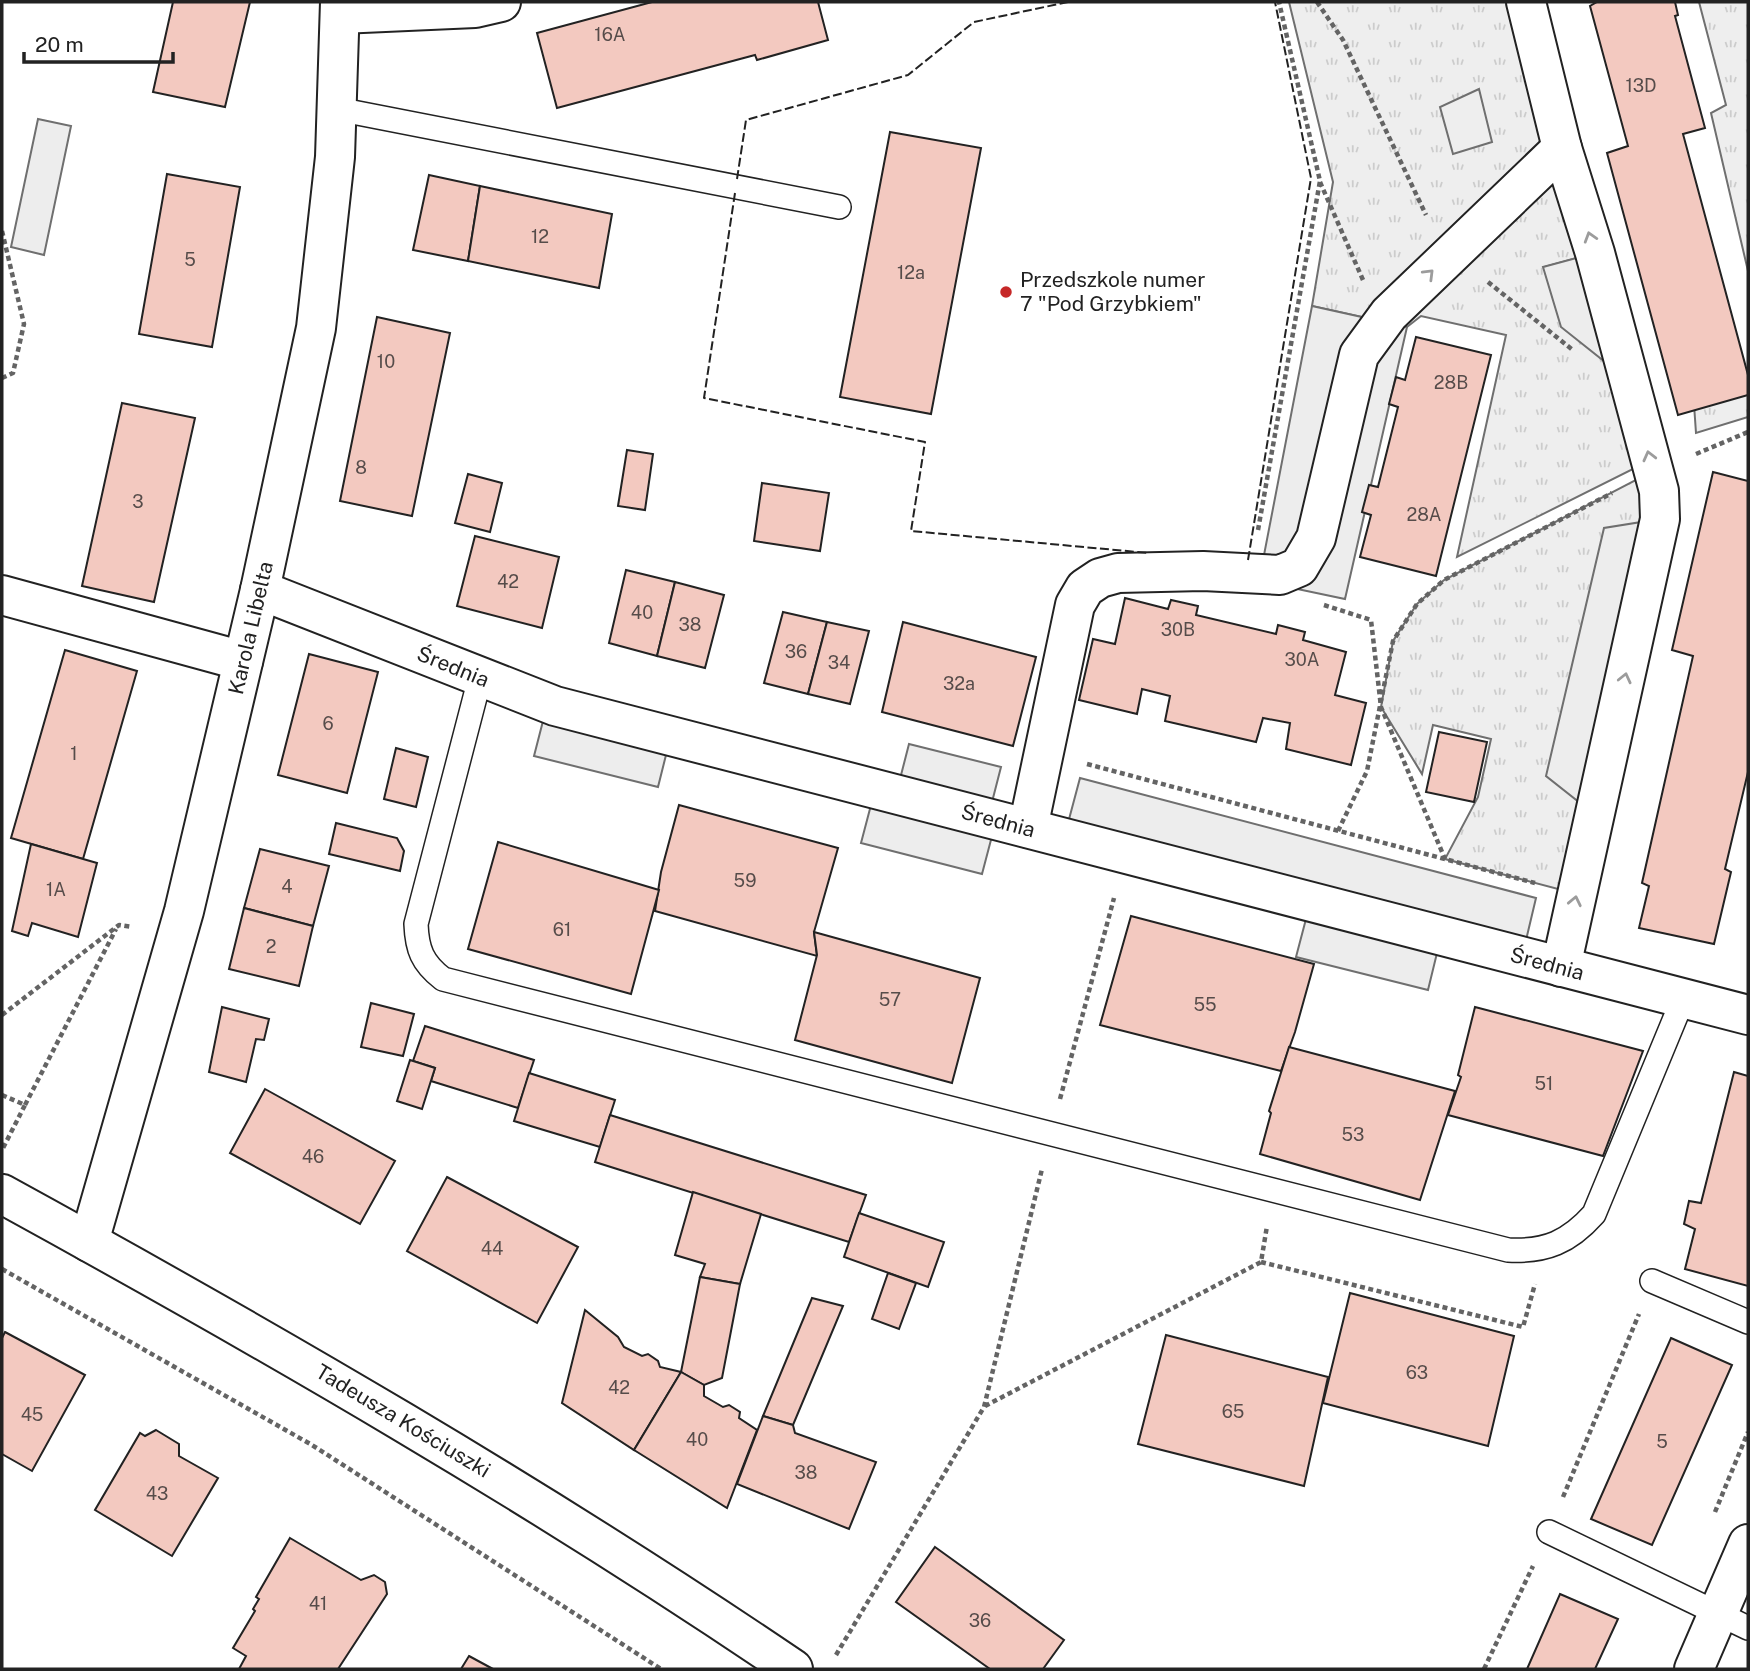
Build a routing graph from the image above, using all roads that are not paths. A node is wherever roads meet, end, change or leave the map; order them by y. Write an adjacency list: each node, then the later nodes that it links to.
1 (500, 2): 3 (street)
2 (1526, 2): 5 (street)
3 (340, 8): 4 (street, Karola Libelta)
4 (337, 109): 6 (lane); 7 (street, Karola Libelta)
5 (1562, 148): 11 (street, one-way to 5); 12 (street, one-way to 5)
6 (839, 207)
7 (260, 590): 9 (street, Karola Libelta); 10 (street, Średnia)
8 (2, 595): 9 (street)
9 (243, 661): 16 (street, Karola Libelta)
10 (480, 678): 11 (street, Średnia); 13 (lane)
11 (1028, 828): 12 (street, Średnia)
12 (1561, 967): 13 (street, Średnia)
13 (1683, 999): 14 (street, Średnia)
14 (1748, 1015)
15 (2, 1194): 16 (street, Tadeusza Kościuszki)
16 (89, 1242): 22 (street, Tadeusza Kościuszki)
17 (1652, 1281): 18 (lane)
18 (1748, 1322)
19 (1549, 1532): 21 (lane)
20 (1748, 1544): 21 (street)
21 (1733, 1620): 23 (street)
22 (793, 1669)
23 (1694, 1669)

